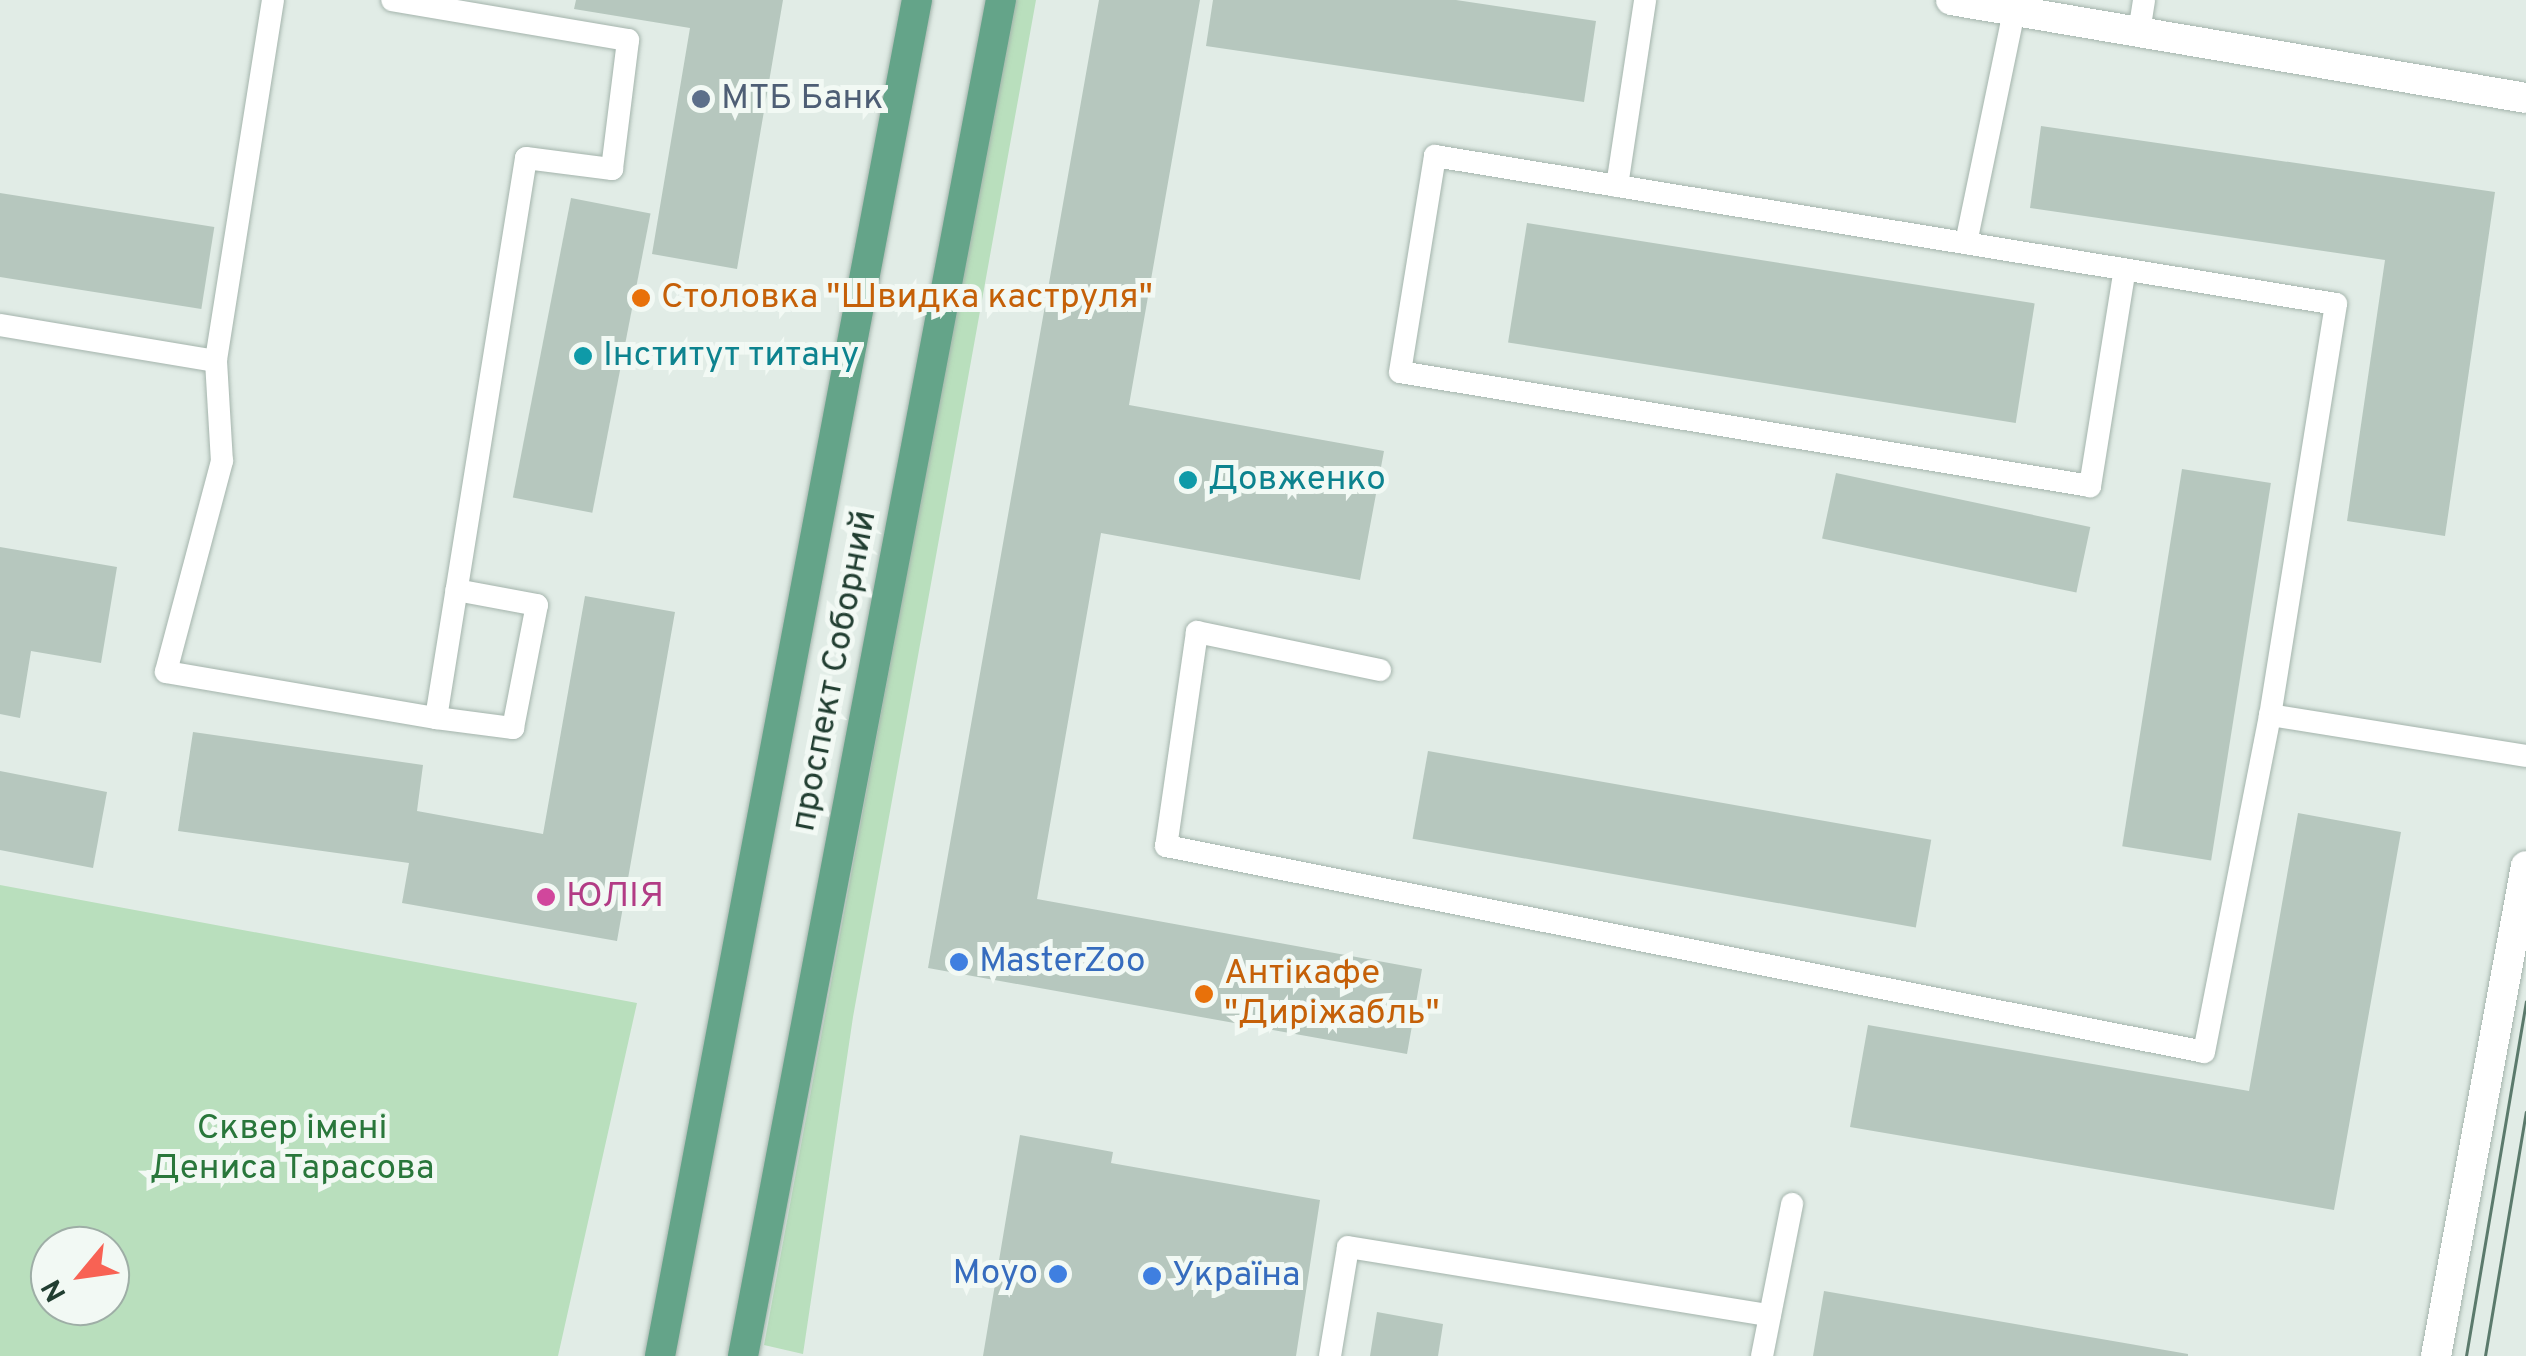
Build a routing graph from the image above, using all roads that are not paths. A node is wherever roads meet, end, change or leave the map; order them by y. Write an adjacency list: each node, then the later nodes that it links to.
1 (273, 0): 15 (lane)
2 (392, 0): 16 (lane)
3 (917, 0): 24 (main road, проспект Соборний)
4 (1001, 0): 25 (main road, проспект Соборний)
5 (1645, 0): 11 (lane)
6 (1950, 0): 8 (street)
7 (2144, 0): 9 (lane)
8 (2014, 11): 9 (street); 12 (lane)
9 (2139, 32): 10 (street)
10 (2526, 98)
11 (1617, 186): 12 (lane); 13 (lane)
12 (1966, 243): 13 (lane)
13 (2124, 274): 18 (lane)
14 (0, 325): 15 (lane)
15 (216, 361): 19 (lane)
16 (456, 590): 19 (lane); 19 (lane)
17 (1380, 670): 18 (lane)
18 (2270, 715): 20 (lane)
19 (436, 718)
20 (2526, 756)
21 (2526, 866): 28 (street)
22 (1792, 1204): 23 (lane)
23 (1770, 1315): 26 (lane); 27 (lane)
24 (660, 1356)
25 (743, 1356)
26 (1330, 1356)
27 (1762, 1356)
28 (2436, 1356)

